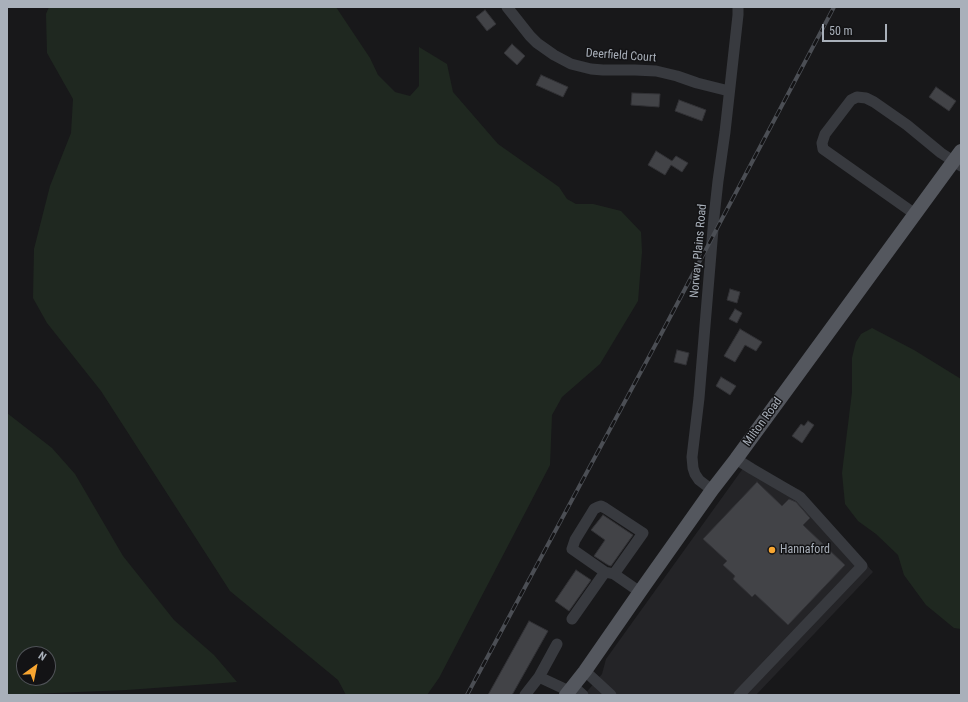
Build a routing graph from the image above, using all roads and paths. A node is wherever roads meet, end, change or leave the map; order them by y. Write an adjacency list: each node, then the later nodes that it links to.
1 (507, 7): 3 (street, Deerfield Court)
2 (738, 7): 3 (street, Norway Plains Road)
3 (729, 90): 7 (street, Norway Plains Road)
4 (958, 159): 5 (main road, Milton Road); 5 (street)
5 (914, 214): 6 (main road, Milton Road)
6 (736, 459): 7 (main road, Milton Road); 17 (street)
7 (712, 490): 9 (main road, Milton Road)
8 (610, 573): 8 (street); 9 (street); 10 (street)
9 (640, 592): 12 (main road, Milton Road)
10 (572, 619)
11 (557, 644): 13 (street)
12 (585, 671): 14 (main road, Milton Road); 16 (street)
13 (539, 677): 14 (street); 15 (street)
14 (573, 692)
15 (525, 695)
16 (611, 695)
17 (739, 695)

